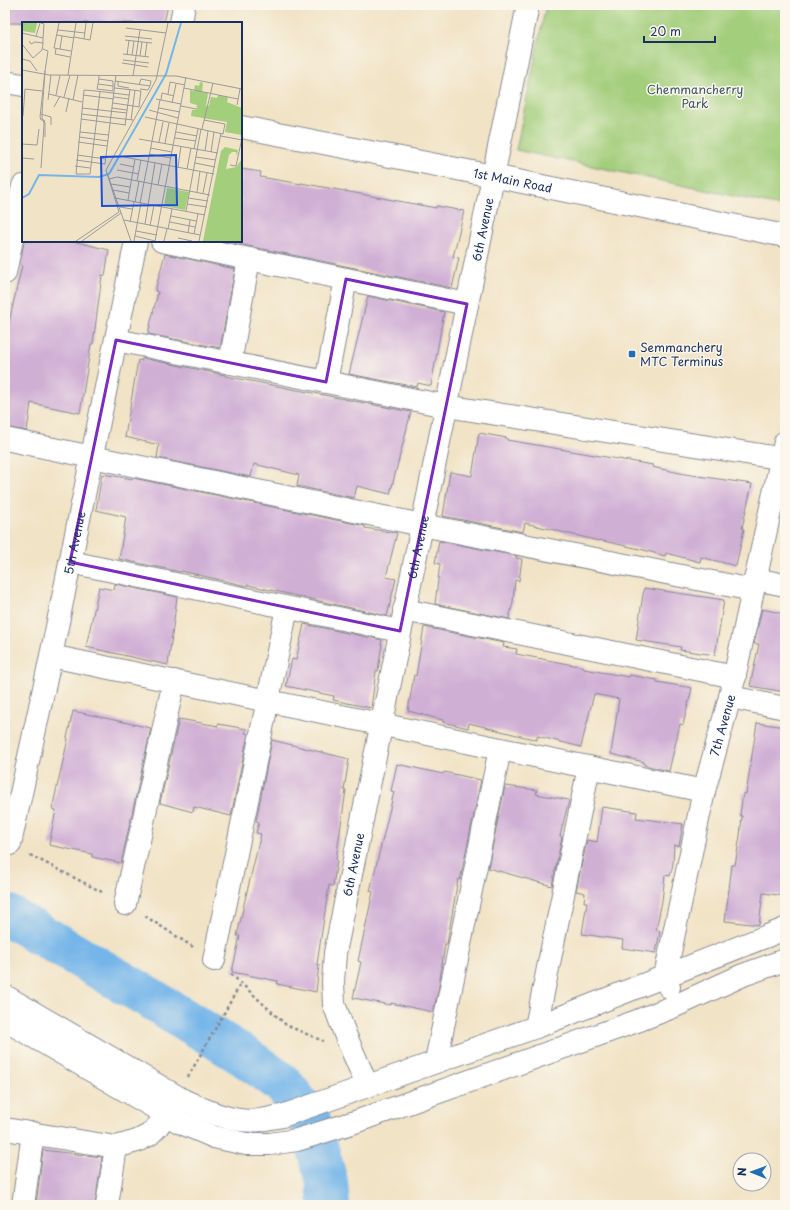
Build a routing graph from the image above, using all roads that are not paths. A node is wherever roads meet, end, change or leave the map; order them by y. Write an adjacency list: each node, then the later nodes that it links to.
1 (184, 5): 3 (street)
2 (528, 5): 7 (street, 6th Avenue)
3 (181, 22)
4 (5, 82): 5 (street)
5 (22, 85)
6 (242, 127): 7 (street, 1st Main Road)
7 (493, 176): 10 (street, 1st Main Road); 16 (street, 6th Avenue)
8 (22, 189): 9 (street)
9 (10, 224): 14 (street)
10 (785, 236)
11 (136, 242): 17 (street, 5th Avenue)
12 (167, 242): 13 (street)
13 (249, 259): 15 (street); 18 (street)
14 (5, 273)
15 (346, 279): 16 (street); 19 (street)
16 (467, 304): 20 (street, 6th Avenue)
17 (116, 340): 18 (street); 23 (street, 5th Avenue)
18 (230, 363): 19 (street)
19 (326, 382): 20 (street)
20 (446, 406): 22 (street); 24 (street, 6th Avenue)
21 (5, 439): 23 (street)
22 (784, 453): 26 (street, 7th Avenue)
23 (92, 457): 24 (street); 25 (street, 5th Avenue)
24 (422, 525): 26 (street); 29 (street, 6th Avenue)
25 (70, 562): 28 (street); 30 (street, 5th Avenue)
26 (754, 585): 27 (street); 32 (street, 7th Avenue)
27 (785, 585)
28 (287, 608): 29 (street); 33 (street)
29 (402, 621): 32 (street); 35 (street, 6th Avenue)
30 (51, 656): 31 (street); 39 (street, 5th Avenue)
31 (174, 681): 33 (street); 40 (street)
32 (733, 687): 34 (street); 38 (street, 7th Avenue)
33 (268, 701): 35 (street); 42 (street)
34 (785, 708)
35 (380, 724): 36 (street); 50 (street, 6th Avenue)
36 (500, 749): 37 (street); 49 (street)
37 (589, 767): 38 (street); 48 (street)
38 (704, 790): 44 (street, 7th Avenue)
39 (10, 844)
40 (125, 904)
41 (785, 929): 44 (street)
42 (214, 960)
43 (785, 960): 46 (street)
44 (665, 976): 46 (street); 48 (street)
45 (5, 996): 51 (street)
46 (675, 1006): 51 (street)
47 (5, 1020): 51 (street)
48 (536, 1027): 49 (street)
49 (436, 1061): 50 (street)
50 (367, 1085): 51 (street)
51 (176, 1097): 54 (street)
52 (5, 1129): 53 (street)
53 (33, 1133): 54 (street); 55 (street)
54 (116, 1147): 56 (street)
55 (23, 1205)
56 (107, 1205)

